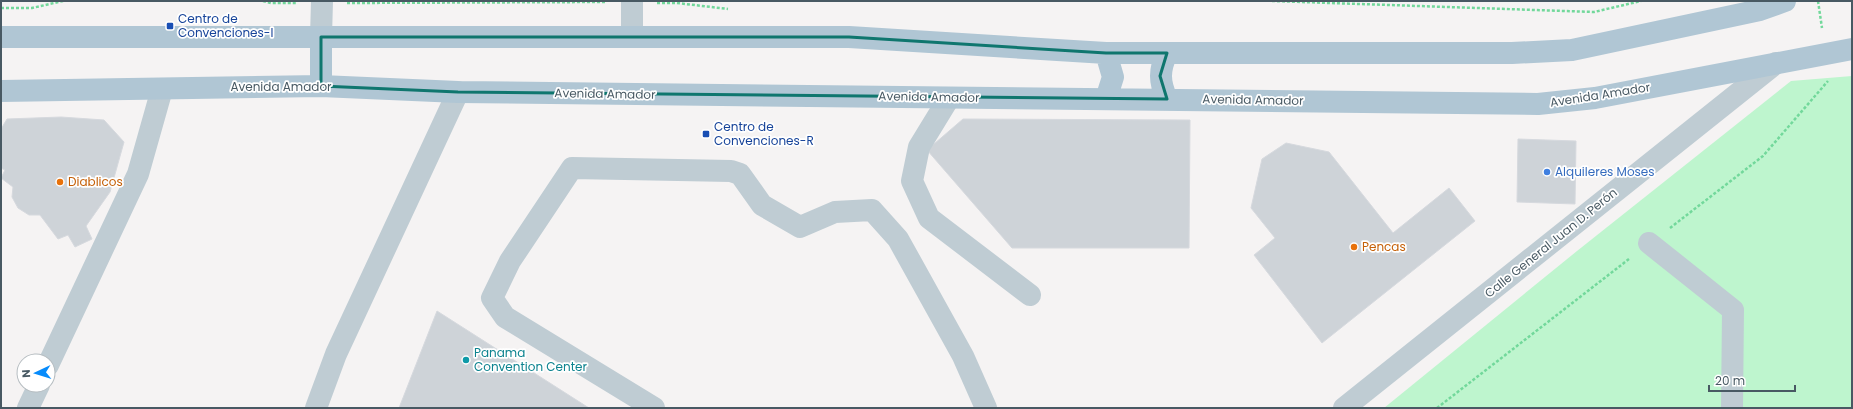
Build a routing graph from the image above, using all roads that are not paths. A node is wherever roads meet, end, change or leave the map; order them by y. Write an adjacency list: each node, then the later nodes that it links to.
1 (1785, 1): 9 (main road)
2 (322, 2): 5 (street)
3 (632, 2): 6 (street)
4 (1, 37): 5 (main road)
5 (321, 37): 6 (main road); 11 (main road)
6 (632, 37): 8 (main road)
7 (1852, 49): 10 (main road, Avenida Amador)
8 (1106, 52): 9 (main road); 16 (main road)
9 (1167, 53): 17 (main road)
10 (1776, 63): 17 (main road, Avenida Amador); 26 (street, Calle General Juan D. Perón)
11 (321, 86): 12 (main road, Avenida Amador); 14 (main road, Avenida Amador)
12 (162, 89): 13 (main road, Avenida Amador); 20 (street)
13 (1, 91)
14 (458, 92): 15 (main road, Avenida Amador); 23 (street)
15 (949, 98): 16 (main road, Avenida Amador); 19 (street)
16 (1106, 99): 17 (main road, Avenida Amador)
17 (1167, 99)
18 (1649, 243): 27 (street)
19 (1030, 296)
20 (54, 353)
21 (35, 393): 22 (street)
22 (28, 408)
23 (316, 408)
24 (654, 408): 25 (street)
25 (986, 408)
26 (1344, 408)
27 (1732, 408)

